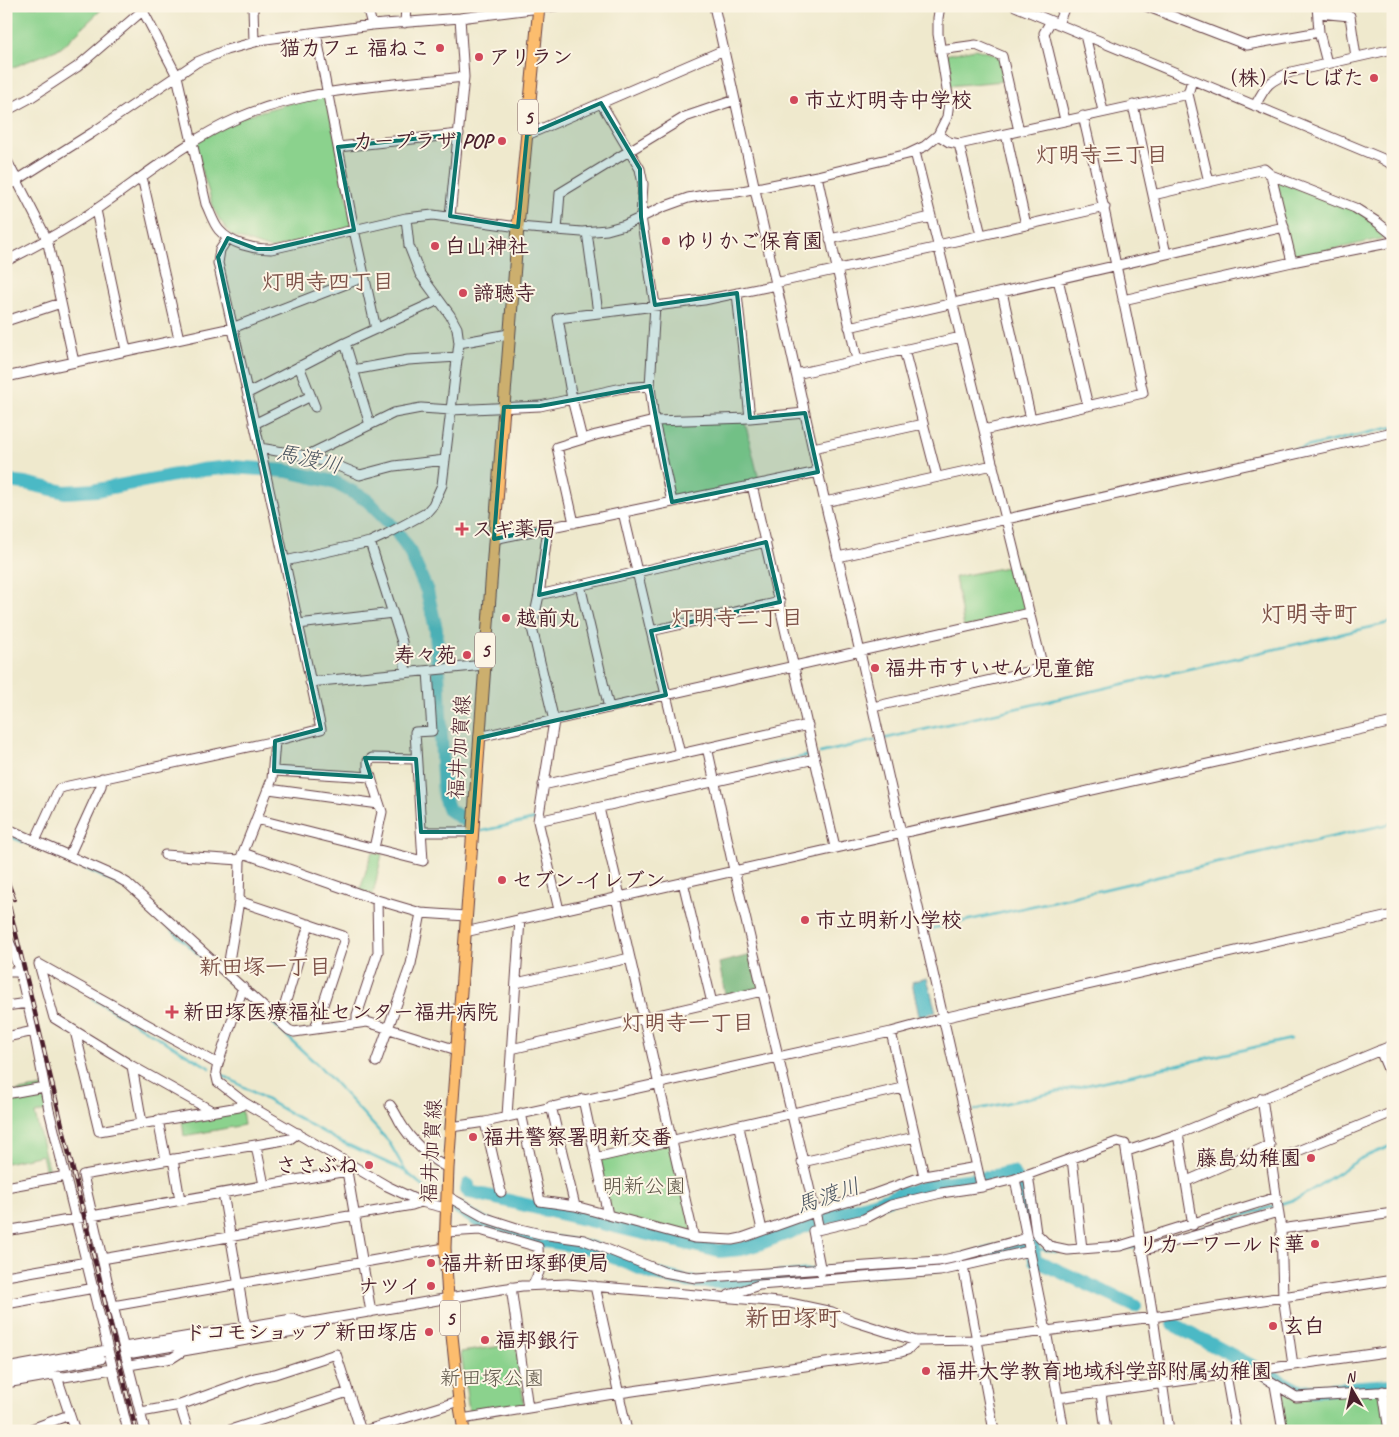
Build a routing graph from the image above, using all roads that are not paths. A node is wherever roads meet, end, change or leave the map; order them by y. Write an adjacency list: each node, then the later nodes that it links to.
1 (252, 6): 20 (street)
2 (367, 6): 16 (street)
3 (406, 6): 15 (street)
4 (556, 6): 10 (street)
5 (714, 6): 22 (street)
6 (940, 6): 23 (street)
7 (1014, 6): 14 (street)
8 (1065, 6): 14 (street)
9 (1146, 6): 18 (street)
10 (539, 8): 13 (street); 42 (main road, 福井加賀線 / 5)
11 (146, 9): 26 (street); 35 (street)
12 (1318, 9): 18 (street); 24 (street)
13 (460, 18): 15 (street); 27 (street)
14 (1054, 22): 19 (street); 38 (street)
15 (405, 23): 16 (street)
16 (372, 25): 17 (street)
17 (316, 32): 20 (street); 29 (street)
18 (1319, 32): 25 (street)
19 (1085, 36): 28 (street); 36 (street)
20 (254, 42): 26 (street)
21 (1393, 49): 24 (street)
22 (724, 50): 31 (street); 32 (street)
23 (940, 50): 39 (street); 43 (street)
24 (1356, 57): 25 (street)
25 (1327, 63): 34 (street)
26 (177, 76): 44 (street); 54 (street)
27 (464, 77): 29 (street); 40 (street)
28 (1192, 80): 30 (street); 34 (street)
29 (327, 93): 44 (street); 46 (street)
30 (1188, 94): 33 (street); 55 (street)
31 (735, 100): 47 (street); 57 (street)
32 (600, 103): 42 (street); 47 (street)
33 (1133, 105): 36 (street); 58 (street)
34 (1255, 106): 50 (street)
35 (6, 111)
36 (1103, 112): 37 (street)
37 (1084, 116): 38 (street); 59 (street)
38 (1065, 120): 39 (street)
39 (1019, 131): 41 (street)
40 (459, 134): 46 (street); 61 (street)
41 (1006, 134): 45 (street); 65 (street)
42 (527, 135): 66 (main road, 福井加賀線 / 5)
43 (938, 135): 45 (street); 48 (street)
44 (193, 142): 53 (street); 73 (street)
45 (959, 144): 72 (street)
46 (338, 147): 68 (street)
47 (630, 151): 62 (street); 69 (street)
48 (915, 152): 52 (street); 63 (street)
49 (6, 159): 54 (street)
50 (1393, 165)
51 (1271, 175): 55 (street); 67 (street); 71 (street)
52 (816, 176): 57 (street); 75 (street)
53 (142, 177): 60 (street); 100 (street)
54 (18, 181): 56 (street); 74 (street)
55 (1209, 182): 58 (street)
56 (6, 187)
57 (754, 188): 62 (street); 85 (street)
58 (1153, 195): 78 (street)
59 (1105, 207): 65 (street); 81 (street)
60 (96, 210): 74 (street); 103 (street)
61 (450, 216): 64 (street); 66 (street)
62 (642, 217): 70 (street); 92 (street)
63 (931, 217): 75 (street); 77 (street)
64 (406, 218): 68 (street); 88 (street)
65 (1026, 225): 72 (street)
66 (518, 227): 69 (street); 98 (main road, 福井加賀線 / 5)
67 (1284, 227): 78 (street); 80 (street)
68 (354, 230): 73 (street); 83 (street)
69 (557, 230): 70 (street)
70 (587, 232): 93 (street)
71 (1393, 235)
72 (980, 236): 77 (street)
73 (228, 238): 96 (street)
74 (47, 239): 79 (street); 90 (street)
75 (830, 239): 82 (street)
76 (1393, 242): 80 (street)
77 (939, 246): 82 (street); 91 (street)
78 (1166, 254): 81 (street)
79 (6, 261)
80 (1292, 262): 89 (street)
81 (1116, 266): 84 (street); 89 (street)
82 (837, 270): 85 (street); 95 (street)
83 (364, 277): 96 (street); 97 (street)
84 (1058, 280): 86 (street); 116 (street)
85 (776, 284): 87 (street); 110 (street)
86 (1002, 292): 91 (street); 122 (street)
87 (736, 294): 92 (street); 121 (street)
88 (439, 300): 97 (street); 102 (street)
89 (1123, 300): 116 (street)
90 (61, 303): 94 (street); 107 (street)
91 (953, 303): 95 (street); 99 (street)
92 (655, 305): 93 (street); 112 (street)
93 (598, 313): 115 (street)
94 (6, 321)
95 (849, 327): 106 (street)
96 (232, 328): 100 (street); 113 (street)
97 (376, 328): 101 (street)
98 (509, 334): 102 (street); 118 (main road, 福井加賀線 / 5)
99 (961, 337): 104 (street); 127 (street)
100 (179, 339): 103 (street)
101 (344, 343): 108 (street); 109 (street)
102 (459, 343): 105 (street)
103 (126, 350): 107 (street)
104 (904, 350): 106 (street); 126 (street)
105 (458, 357): 109 (street); 119 (street)
106 (857, 360): 110 (street)
107 (74, 362): 111 (street)
108 (299, 366): 113 (street); 114 (street)
109 (353, 370): 125 (street)
110 (796, 374): 120 (street)
111 (6, 377)
112 (650, 386): 115 (street); 123 (street)
113 (248, 393): 124 (street)
114 (311, 396): 117 (street); 124 (street)
115 (572, 399): 118 (street); 129 (street)
116 (1088, 406): 122 (street)
117 (315, 407)
118 (504, 407): 119 (street); 144 (main road, 福井加賀線 / 5)
119 (452, 410): 125 (street); 133 (street)
120 (805, 413): 121 (street); 131 (street)
121 (750, 418): 123 (street)
122 (1031, 419): 127 (street)
123 (654, 421): 129 (street); 138 (street)
124 (254, 424): 130 (street)
125 (370, 424): 132 (street)
126 (923, 424): 131 (street); 136 (street)
127 (984, 430): 134 (street)
128 (1393, 432): 141 (street)
129 (582, 440): 142 (street)
130 (260, 448): 132 (street); 148 (street)
131 (813, 448): 135 (street)
132 (306, 456): 133 (street)
133 (445, 460): 145 (street)
134 (993, 465): 136 (street); 141 (street)
135 (818, 472): 137 (street); 139 (street)
136 (937, 477): 139 (street)
137 (752, 485): 138 (street); 146 (street)
138 (672, 502): 140 (street)
139 (825, 502): 147 (street)
140 (623, 512): 142 (street); 149 (street)
141 (1006, 519): 147 (street); 154 (street)
142 (574, 523): 143 (street)
143 (548, 528): 144 (street); 151 (street)
144 (494, 539): 158 (main road, 福井加賀線 / 5)
145 (370, 542): 148 (street); 153 (street)
146 (766, 542): 149 (street); 152 (street)
147 (838, 557): 157 (street)
148 (285, 561): 155 (street)
149 (638, 572): 150 (street); 156 (street)
150 (580, 585): 151 (street); 165 (street)
151 (539, 595): 166 (street)
152 (780, 602): 156 (street); 159 (street)
153 (392, 613): 155 (street); 161 (street)
154 (1029, 613): 157 (street); 164 (street)
155 (298, 624): 162 (street)
156 (651, 631): 163 (street)
157 (860, 652): 159 (street); 164 (street)
158 (484, 665): 160 (street); 169 (main road, 福井加賀線 / 5)
159 (794, 666): 163 (street); 168 (street)
160 (428, 671): 161 (street); 173 (street)
161 (406, 673): 162 (street)
162 (310, 682): 170 (street)
163 (666, 695): 165 (street); 172 (street)
164 (873, 707): 188 (street)
165 (610, 708): 166 (street)
166 (554, 721): 169 (street); 179 (street)
167 (1393, 722): 188 (street)
168 (808, 725): 171 (street); 174 (street)
169 (479, 738): 187 (main road, 福井加賀線 / 5)
170 (275, 741): 175 (street); 177 (street)
171 (707, 748): 172 (street); 178 (street)
172 (680, 754): 179 (street)
173 (416, 759): 176 (street); 186 (street)
174 (815, 759): 178 (street); 190 (street)
175 (274, 770): 176 (street); 180 (street)
176 (371, 777): 181 (street)
177 (102, 778): 189 (street); 193 (street)
178 (714, 782): 182 (street); 195 (street)
179 (543, 785): 184 (street)
180 (269, 789): 181 (street); 183 (street)
181 (379, 804): 191 (street)
182 (599, 808): 184 (street); 197 (street)
183 (256, 819): 191 (street); 194 (street)
184 (538, 822): 200 (street)
185 (6, 828): 189 (street)
186 (421, 832): 187 (street); 191 (street)
187 (472, 832): 203 (main road, 福井加賀線 / 5)
188 (902, 833): 190 (street); 220 (street)
189 (35, 840): 193 (street)
190 (835, 847): 195 (street)
191 (374, 848)
192 (165, 854): 194 (street)
193 (69, 856): 212 (street)
194 (241, 856): 198 (street); 199 (street)
195 (734, 870): 196 (street); 215 (street)
196 (683, 882): 197 (street); 217 (street)
197 (618, 897): 200 (street); 209 (street)
198 (377, 900): 201 (street); 222 (street)
199 (239, 901): 205 (street); 212 (street)
200 (559, 910): 204 (street)
201 (421, 913): 203 (street); 223 (street)
202 (1393, 915): 220 (street)
203 (466, 916): 206 (main road, 福井加賀線 / 5)
204 (520, 919): 206 (street); 213 (street)
205 (309, 924): 221 (street); 224 (street)
206 (465, 932): 231 (main road, 福井加賀線 / 5)
207 (6, 936): 208 (street)
208 (9, 945): 211 (street)
209 (630, 958): 213 (street); 219 (street)
210 (6, 972): 211 (street)
211 (20, 972): 216 (street)
212 (227, 973): 214 (street)
213 (516, 983): 230 (street)
214 (243, 987): 221 (street); 235 (street)
215 (762, 991): 217 (street); 233 (street)
216 (27, 1003): 218 (street); 225 (street)
217 (712, 1003): 219 (street)
218 (6, 1006)
219 (644, 1018): 230 (street); 238 (street)
220 (943, 1018): 227 (street); 274 (street)
221 (280, 1022): 224 (street)
222 (356, 1022): 223 (street); 224 (street)
223 (388, 1028): 231 (street); 234 (street)
224 (314, 1029)
225 (34, 1031): 228 (street); 239 (street)
226 (75, 1031): 235 (street); 236 (street); 254 (street)
227 (891, 1032): 233 (street); 240 (street)
228 (6, 1037)
229 (1393, 1045): 232 (street)
230 (511, 1049): 251 (street)
231 (457, 1050): 255 (main road, 福井加賀線 / 5)
232 (1380, 1050): 237 (street); 242 (street)
233 (777, 1056): 238 (street); 250 (street)
234 (376, 1062)
235 (218, 1064): 244 (street)
236 (132, 1066): 247 (street); 254 (street)
237 (1393, 1081)
238 (658, 1082): 243 (street); 260 (street)
239 (44, 1087): 241 (street); 272 (street)
240 (903, 1088): 250 (street); 259 (street)
241 (6, 1094)
242 (1262, 1098): 258 (street); 261 (street)
243 (583, 1099): 246 (street); 264 (street)
244 (245, 1103): 247 (street); 257 (street)
245 (390, 1105): 269 (street)
246 (552, 1106): 249 (street); 285 (street)
247 (212, 1111): 252 (street)
248 (1393, 1112): 268 (street)
249 (521, 1113): 251 (street); 285 (street)
250 (791, 1115): 256 (street); 267 (street)
251 (507, 1116): 253 (street)
252 (158, 1120): 254 (street); 266 (street)
253 (485, 1122): 255 (street); 279 (street)
254 (142, 1123)
255 (451, 1124): 269 (main road, 福井加賀線 / 5)
256 (739, 1127): 260 (street); 297 (street)
257 (298, 1133): 262 (street); 270 (street)
258 (1178, 1134): 263 (street); 276 (street)
259 (915, 1137): 267 (street); 273 (street)
260 (672, 1142): 264 (street); 300 (street)
261 (1270, 1145): 268 (street); 276 (street)
262 (256, 1146): 266 (street); 277 (street)
263 (1126, 1151): 265 (street); 302 (street)
264 (595, 1158): 289 (street)
265 (1072, 1158): 271 (street); 304 (street)
266 (169, 1160): 282 (street); 291 (street)
267 (802, 1162): 287 (street)
268 (1272, 1162): 281 (street)
269 (448, 1168): 284 (main road, 福井加賀線 / 5)
270 (350, 1169): 277 (street); 283 (street); 290 (street)
271 (1028, 1174): 275 (street); 304 (street)
272 (66, 1176): 278 (street); 292 (street)
273 (924, 1176): 274 (street); 287 (street)
274 (979, 1177): 275 (street); 295 (street)
275 (1016, 1179): 301 (street)
276 (1187, 1182): 293 (street)
277 (264, 1186): 280 (street)
278 (6, 1187)
279 (501, 1192)
280 (223, 1193): 282 (street); 299 (street)
281 (1277, 1198): 286 (street); 293 (street)
282 (180, 1200): 291 (street)
283 (421, 1202): 284 (street); 290 (street)
284 (447, 1202): 298 (main road, 福井加賀線 / 5); 310 (street)
285 (575, 1206): 289 (street)
286 (1278, 1212): 294 (street); 302 (street)
287 (814, 1213): 295 (street); 297 (street)
288 (1393, 1213): 294 (street)
289 (608, 1214): 300 (street)
290 (354, 1215): 299 (street); 308 (street)
291 (93, 1216): 292 (street); 306 (street)
292 (76, 1219): 296 (street); 307 (street)
293 (1193, 1225): 302 (street)
294 (1281, 1228): 319 (street)
295 (818, 1229): 310 (street)
296 (6, 1230)
297 (762, 1230): 300 (street)
298 (446, 1232): 303 (main road, 福井加賀線 / 5); 315 (street)
299 (231, 1237): 306 (street); 314 (street)
300 (694, 1238)
301 (1027, 1238): 305 (street); 310 (street)
302 (1141, 1246): 304 (street); 325 (street)
303 (446, 1248): 308 (street); 321 (main road, 福井加賀線 / 5)
304 (1082, 1249)
305 (1029, 1251): 309 (street); 328 (street)
306 (102, 1259): 323 (street)
307 (87, 1262): 311 (street); 318 (street)
308 (363, 1262): 314 (street); 324 (street)
309 (963, 1266): 312 (street); 329 (street)
310 (820, 1268): 312 (street)
311 (6, 1276)
312 (821, 1280): 320 (street)
313 (1393, 1280): 319 (street)
314 (238, 1284): 323 (street); 327 (street)
315 (533, 1285): 316 (street); 317 (street)
316 (596, 1286): 320 (street); 350 (street)
317 (511, 1287): 321 (street); 355 (street)
318 (94, 1288): 322 (street); 332 (street)
319 (1283, 1296): 325 (street); 337 (street)
320 (724, 1297): 330 (street)
321 (448, 1298): 324 (street); 353 (main road, 福井加賀線 / 5)
322 (6, 1304)
323 (113, 1306): 331 (street)
324 (372, 1312): 326 (street)
325 (1153, 1317): 328 (street); 346 (street)
326 (304, 1323): 327 (street); 334 (street); 336 (street)
327 (246, 1327): 331 (street)
328 (1046, 1331): 329 (street); 352 (street)
329 (977, 1340): 330 (street); 368 (street)
330 (916, 1341): 350 (street)
331 (124, 1347): 336 (street)
332 (107, 1350): 338 (street); 339 (street)
333 (1393, 1351): 337 (street)
334 (133, 1353)
335 (101, 1359): 341 (street)
336 (129, 1365): 356 (street)
337 (1293, 1365): 340 (street)
338 (6, 1368)
339 (112, 1369): 343 (street); 361 (street)
340 (1254, 1371): 342 (street); 345 (street)
341 (6, 1375)
342 (1226, 1375): 346 (street); 372 (street)
343 (57, 1377): 344 (street); 357 (street)
344 (6, 1383)
345 (1275, 1384): 347 (street); 373 (street)
346 (1162, 1385): 351 (street); 371 (street)
347 (1383, 1391): 348 (street); 374 (street)
348 (1393, 1391)
349 (348, 1392): 354 (street); 364 (street); 365 (street)
350 (620, 1393): 355 (street); 367 (street)
351 (1101, 1393): 352 (street); 370 (street)
352 (1058, 1398): 369 (street)
353 (459, 1401): 358 (main road, 福井加賀線 / 5); 365 (street)
354 (180, 1405): 356 (street); 363 (street)
355 (528, 1408): 358 (street)
356 (141, 1412): 362 (street)
357 (69, 1414): 359 (street); 360 (street)
358 (462, 1419): 366 (main road, 福井加賀線 / 5)
359 (26, 1431)
360 (75, 1431)
361 (128, 1431)
362 (145, 1431)
363 (188, 1431)
364 (227, 1431)
365 (363, 1431)
366 (464, 1431)
367 (627, 1431)
368 (994, 1431)
369 (1064, 1431)
370 (1106, 1431)
371 (1169, 1431)
372 (1236, 1431)
373 (1282, 1431)
374 (1389, 1431)

